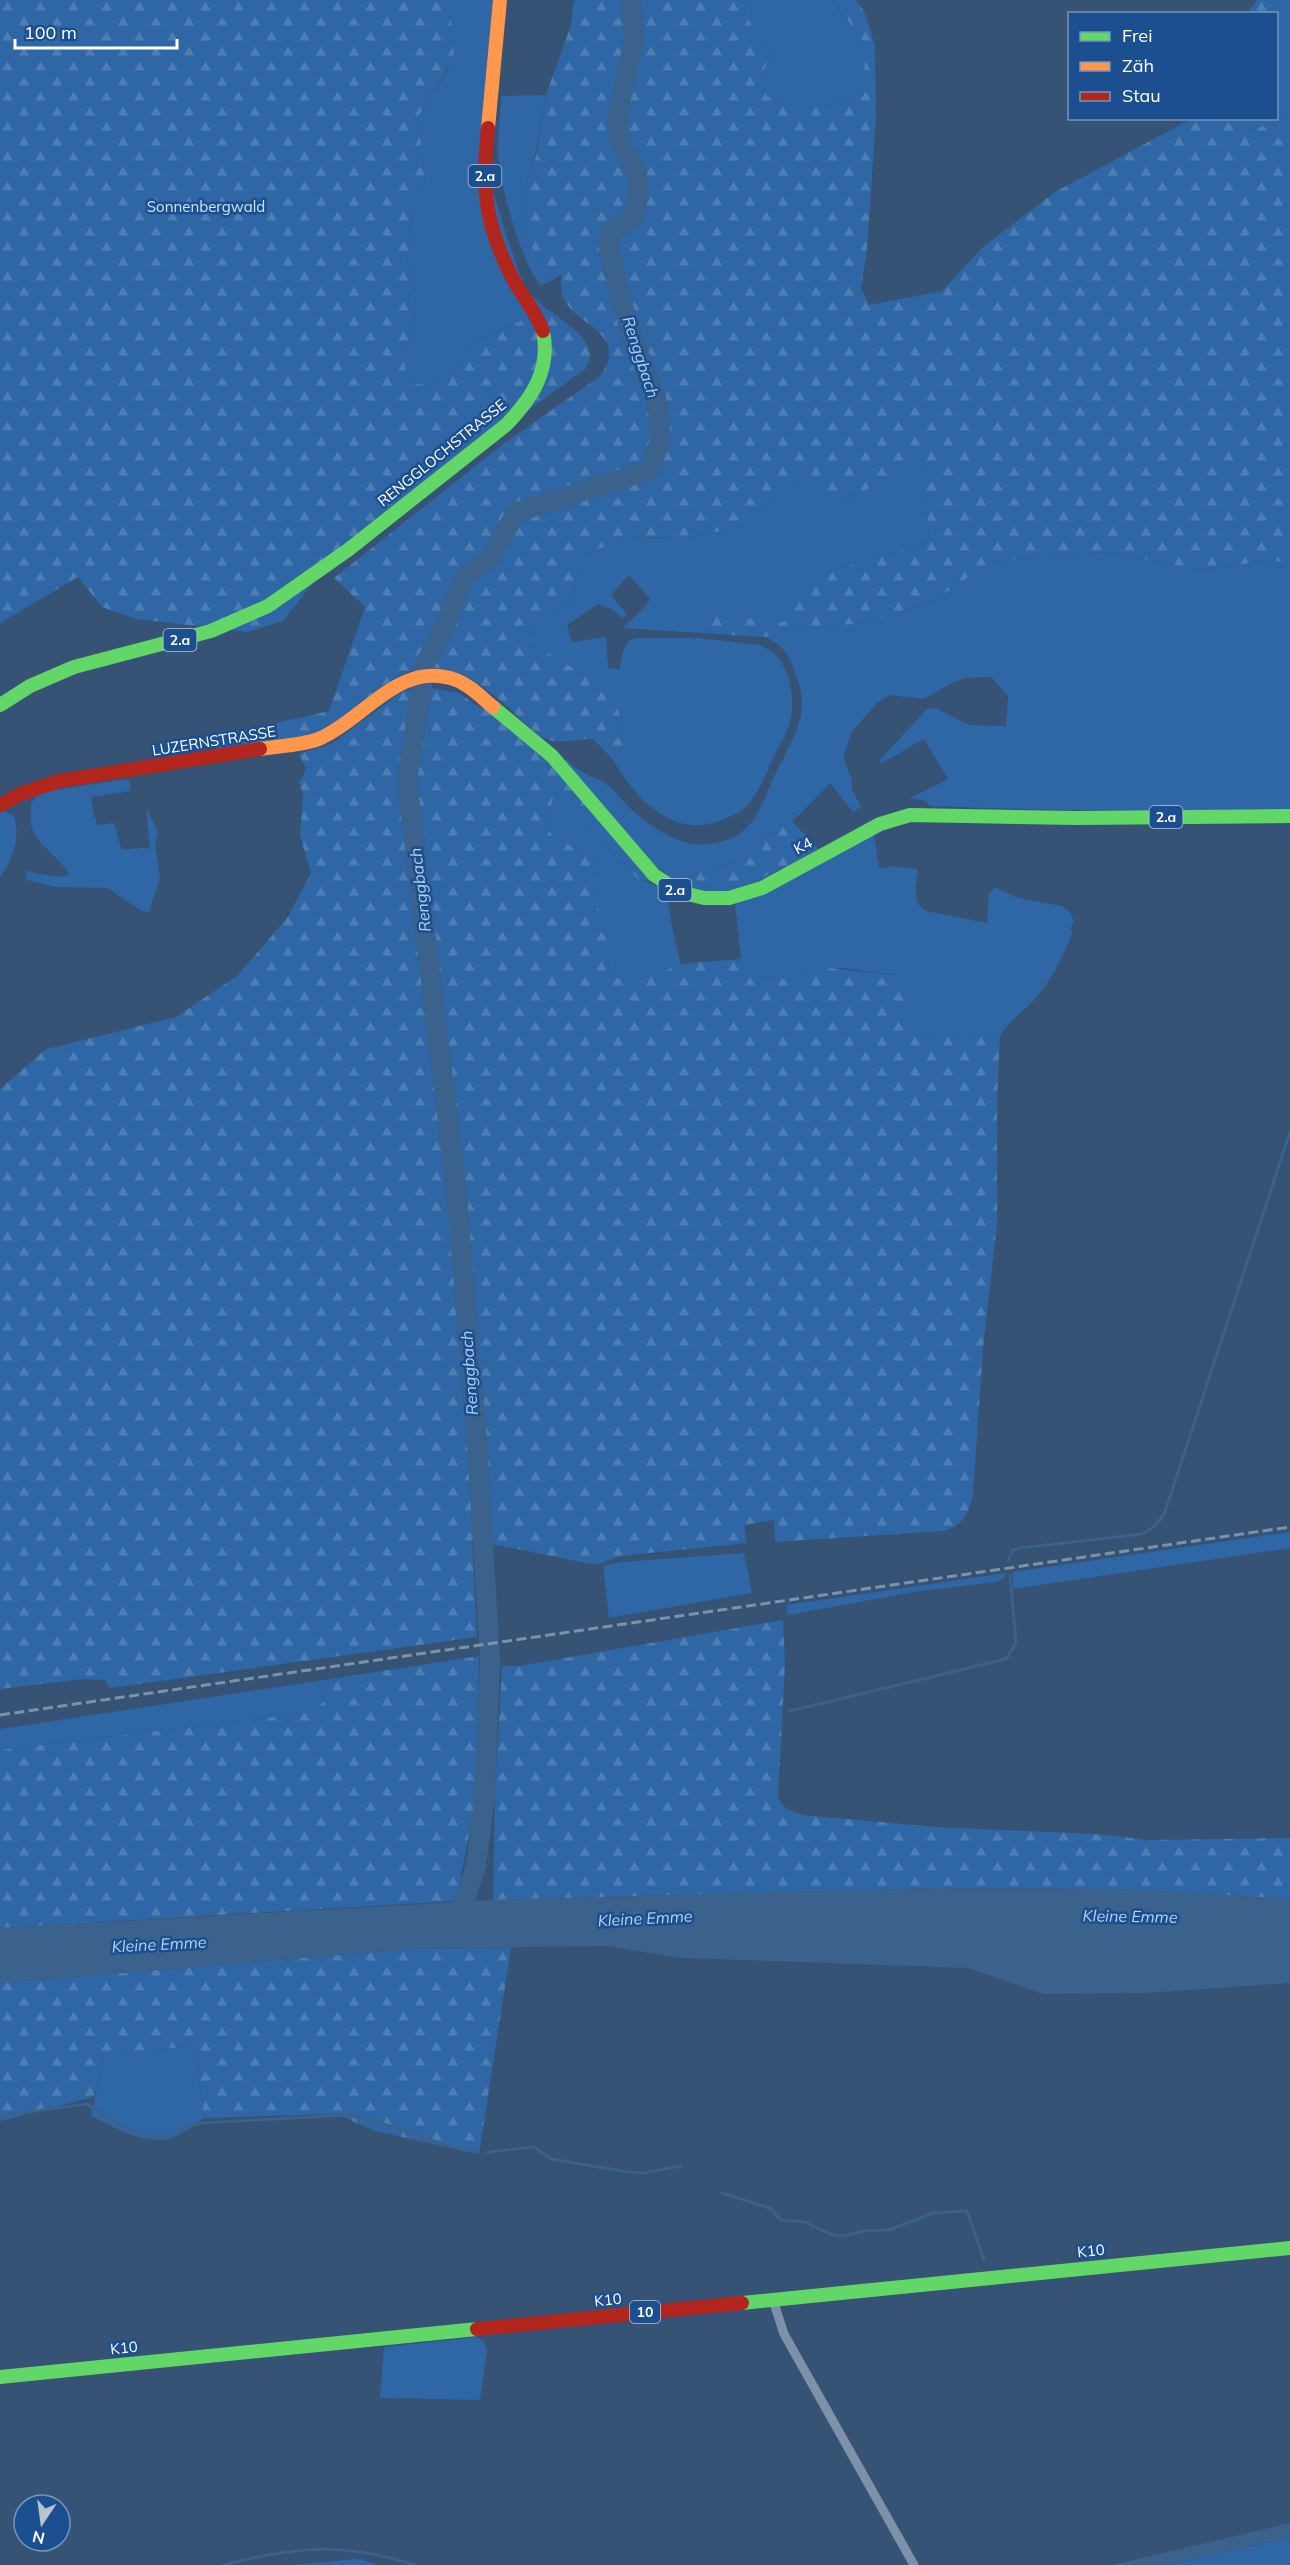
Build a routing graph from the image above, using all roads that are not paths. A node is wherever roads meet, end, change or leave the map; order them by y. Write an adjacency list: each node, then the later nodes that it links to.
1 (501, 0): 3 (main road, RENGGLOCHSTRASSE / 2.a)
2 (418, 676): 4 (main road, LUZERNSTRASSE / 2.a); 5 (main road, K4 / 2.a)
3 (0, 705)
4 (0, 806)
5 (1290, 816)
6 (1290, 2248): 7 (main road, K10 / 10)
7 (773, 2300): 8 (main road, K10 / 10); 9 (street)
8 (0, 2377)
9 (914, 2565)

